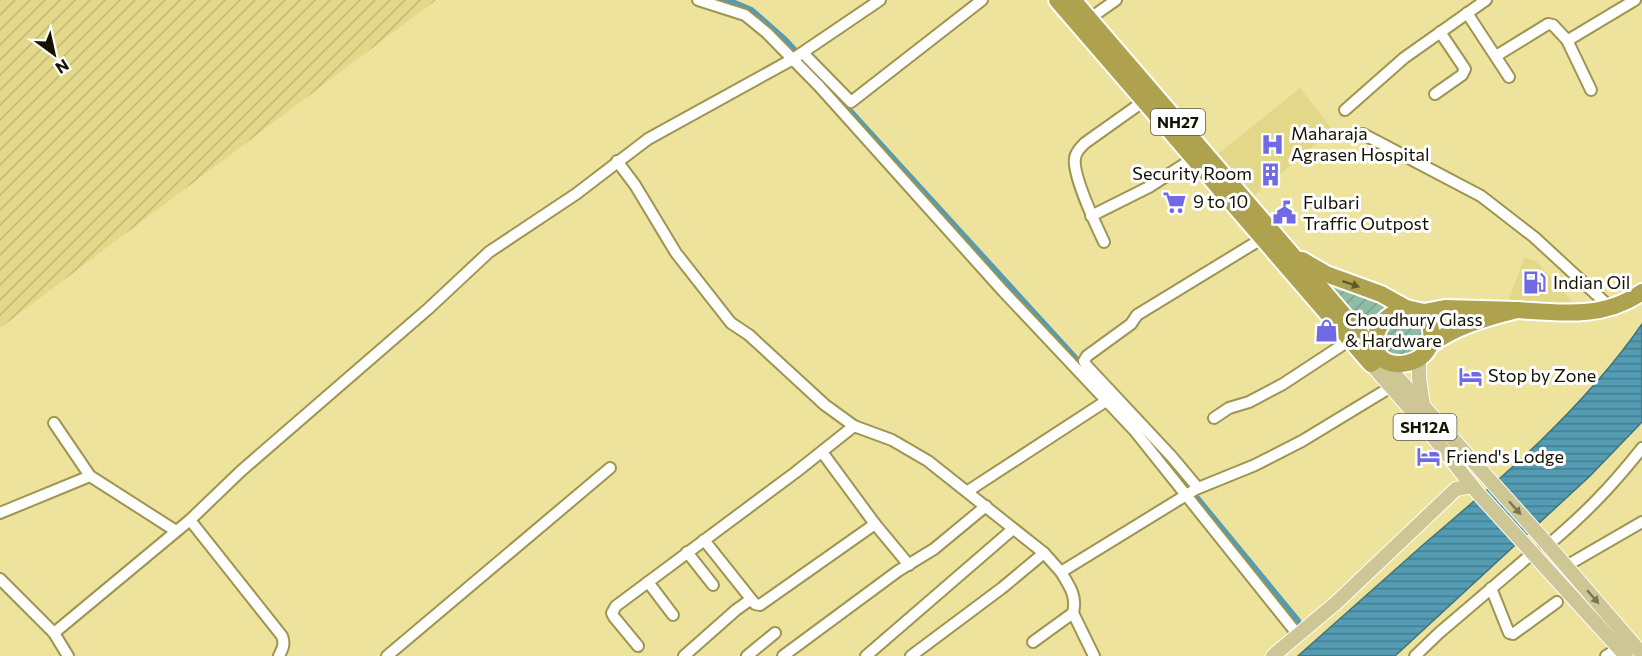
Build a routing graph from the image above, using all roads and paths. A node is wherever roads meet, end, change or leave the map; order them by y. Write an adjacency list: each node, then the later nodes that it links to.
1 (698, 0): 15 (street)
2 (880, 0): 13 (street)
3 (982, 0): 13 (street)
4 (1058, 0): 19 (highway, NH27)
5 (1073, 0): 10 (highway, NH27)
6 (1116, 0): 10 (street)
7 (1635, 0): 12 (street)
8 (1482, 1): 9 (street)
9 (1467, 13): 11 (street); 14 (street)
10 (1089, 20): 27 (highway, NH27)
11 (1440, 32): 18 (street); 20 (street)
12 (1567, 40): 14 (street); 17 (street)
13 (803, 53): 15 (street)
14 (1496, 56): 16 (street)
15 (793, 59): 23 (street); 37 (street)
16 (1509, 77)
17 (1592, 90)
18 (1434, 94)
19 (1144, 100): 22 (highway, NH27); 24 (street)
20 (1345, 110)
21 (1363, 134): 30 (street)
22 (1194, 158): 24 (street); 25 (highway, NH27)
23 (617, 161): 41 (street); 53 (street)
24 (1091, 216): 26 (street)
25 (1263, 238): 33 (highway, NH27); 50 (street)
26 (1104, 242)
27 (1282, 245): 29 (highway, NH27, one-way to 29); 35 (highway, NH27)
28 (1642, 292): 30 (highway, NH27)
29 (1406, 308): 32 (highway, NH27); 35 (highway)
30 (1611, 308): 31 (highway, NH27)
31 (1517, 310): 32 (highway, NH27); 34 (highway, NH27)
32 (1424, 312): 34 (highway)
33 (1350, 340): 35 (highway, NH27); 39 (street)
34 (1424, 352): 35 (highway, NH27); 38 (main road, SH12A)
35 (1375, 361): 36 (main road, SH12A); 38 (main road, SH12A)
36 (1391, 387): 45 (main road, SH12A); 50 (street)
37 (1106, 401): 49 (street); 50 (street)
38 (1424, 407): 59 (main road, SH12A, one-way to 59)
39 (1214, 418)
40 (54, 423): 46 (street)
41 (854, 426): 43 (street); 49 (street)
42 (1642, 448): 59 (street)
43 (822, 452): 55 (street); 58 (street)
44 (610, 468): 84 (street)
45 (1459, 470): 47 (main road); 48 (main road, SH12A)
46 (90, 477): 52 (street); 57 (street)
47 (1456, 489): 48 (main road); 76 (main road)
48 (1475, 489): 60 (main road, SH12A)
49 (968, 491): 51 (street)
50 (1192, 491): 65 (street); 76 (street)
51 (986, 506): 56 (street); 63 (street)
52 (0, 513)
53 (190, 520): 57 (street); 79 (street)
54 (1642, 522): 64 (street)
55 (874, 524): 63 (street); 70 (street)
56 (1013, 528): 62 (street); 88 (street)
57 (176, 531): 74 (street)
58 (704, 540): 61 (street); 70 (street)
59 (1544, 541): 64 (main road, SH12A)
60 (1531, 549): 69 (street); 80 (main road, SH12A)
61 (687, 552): 67 (street); 68 (street)
62 (1044, 553): 65 (street); 89 (street)
63 (909, 565): 87 (street)
64 (1566, 566): 81 (main road, SH12A, one-way to 81)
65 (1061, 572): 72 (street)
66 (0, 579): 74 (street)
67 (648, 582): 73 (street); 78 (street)
68 (713, 585)
69 (1491, 588): 71 (street); 92 (street)
70 (750, 600): 85 (street)
71 (1557, 602)
72 (1073, 613): 77 (street); 90 (street)
73 (673, 615)
74 (54, 633): 82 (street)
75 (775, 633): 86 (street)
76 (1298, 635): 91 (main road)
77 (1033, 642)
78 (638, 646)
79 (281, 651): 83 (street)
80 (1622, 652): 93 (street)
81 (1642, 654)
82 (68, 656)
83 (292, 656)
84 (387, 656)
85 (684, 656)
86 (747, 656)
87 (783, 656)
88 (866, 656)
89 (911, 656)
90 (1094, 656)
91 (1273, 656)
92 (1414, 656)
93 (1606, 656)

